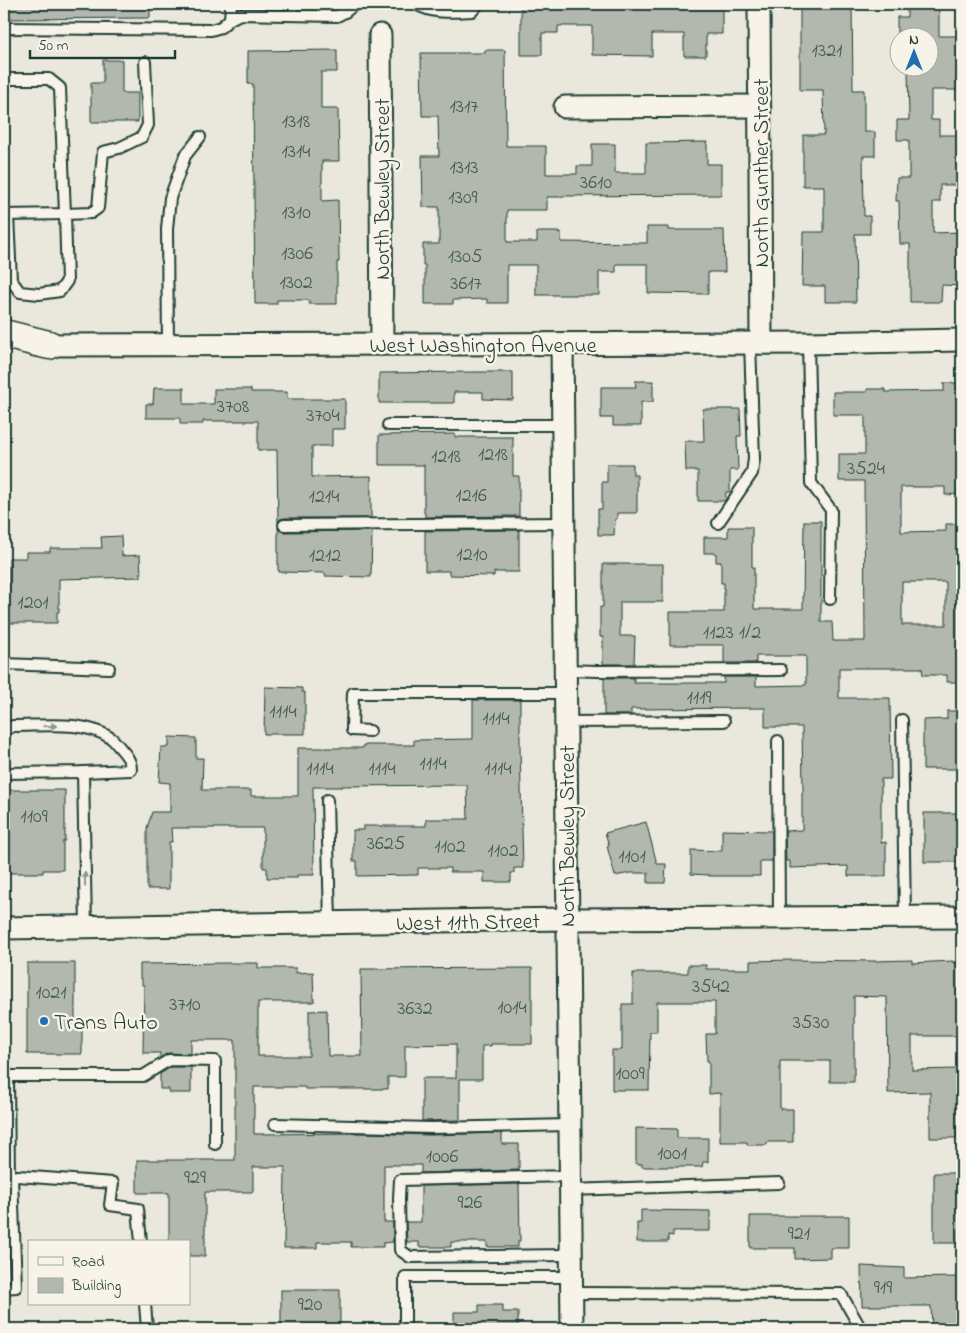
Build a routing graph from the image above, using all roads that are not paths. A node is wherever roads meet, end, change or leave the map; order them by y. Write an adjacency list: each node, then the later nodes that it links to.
1 (230, 4): 8 (lane)
2 (292, 4): 7 (lane)
3 (355, 4): 7 (lane)
4 (418, 4): 5 (lane)
5 (478, 4)
6 (759, 4): 13 (street, North Gunther Street)
7 (292, 15): 8 (lane)
8 (230, 19): 9 (lane)
9 (4, 28)
10 (380, 35): 22 (street, North Bewley Street)
11 (145, 62): 16 (lane)
12 (4, 79): 16 (lane)
13 (760, 106): 14 (street); 20 (street, North Gunther Street)
14 (565, 107)
15 (200, 137): 25 (lane)
16 (65, 214): 17 (lane); 17 (lane)
17 (6, 215)
18 (4, 334): 26 (main road)
19 (962, 340): 21 (street, West Washington Avenue)
20 (755, 343): 21 (street, West Washington Avenue); 23 (street, West Washington Avenue); 29 (lane)
21 (808, 343): 32 (lane)
22 (382, 344): 23 (street, West Washington Avenue); 25 (street, West Washington Avenue)
23 (562, 344): 28 (street, North Bewley Street)
24 (4, 345): 26 (street, West Washington Avenue)
25 (168, 345): 26 (street, West Washington Avenue)
26 (49, 346)
27 (388, 425): 28 (lane)
28 (563, 425): 30 (street, North Bewley Street)
29 (718, 523)
30 (564, 524): 31 (lane); 35 (street, North Bewley Street)
31 (284, 525)
32 (830, 599)
33 (4, 664): 34 (lane)
34 (109, 668)
35 (565, 670): 36 (lane); 37 (street, North Bewley Street)
36 (781, 670)
37 (565, 693): 40 (street, North Bewley Street); 41 (lane)
38 (902, 720): 49 (lane)
39 (724, 721): 40 (lane)
40 (565, 722): 50 (street, North Bewley Street)
41 (370, 731)
42 (4, 733): 44 (lane, one-way to 44)
43 (778, 741): 48 (lane)
44 (83, 772): 45 (lane); 53 (lane, one-way to 44)
45 (4, 773)
46 (327, 800): 51 (lane)
47 (962, 917): 49 (street, West 11th Street)
48 (779, 918): 49 (street, West 11th Street); 50 (street, West 11th Street)
49 (905, 918)
50 (567, 919): 51 (street, West 11th Street); 56 (street, North Bewley Street)
51 (330, 923): 53 (street, West 11th Street)
52 (4, 928): 53 (street, West 11th Street)
53 (86, 928)
54 (6, 1076): 57 (lane); 58 (lane)
55 (276, 1124): 56 (lane)
56 (569, 1125): 59 (street, North Bewley Street)
57 (215, 1144)
58 (8, 1178): 61 (lane); 64 (lane)
59 (570, 1183): 60 (lane); 62 (street, North Bewley Street); 62 (lane)
60 (779, 1183)
61 (140, 1240)
62 (571, 1255): 63 (street, North Bewley Street)
63 (571, 1285): 67 (lane); 68 (street, North Bewley Street); 69 (lane)
64 (4, 1288)
65 (145, 1306): 66 (lane)
66 (147, 1329)
67 (405, 1329)
68 (572, 1329)
69 (862, 1329)

